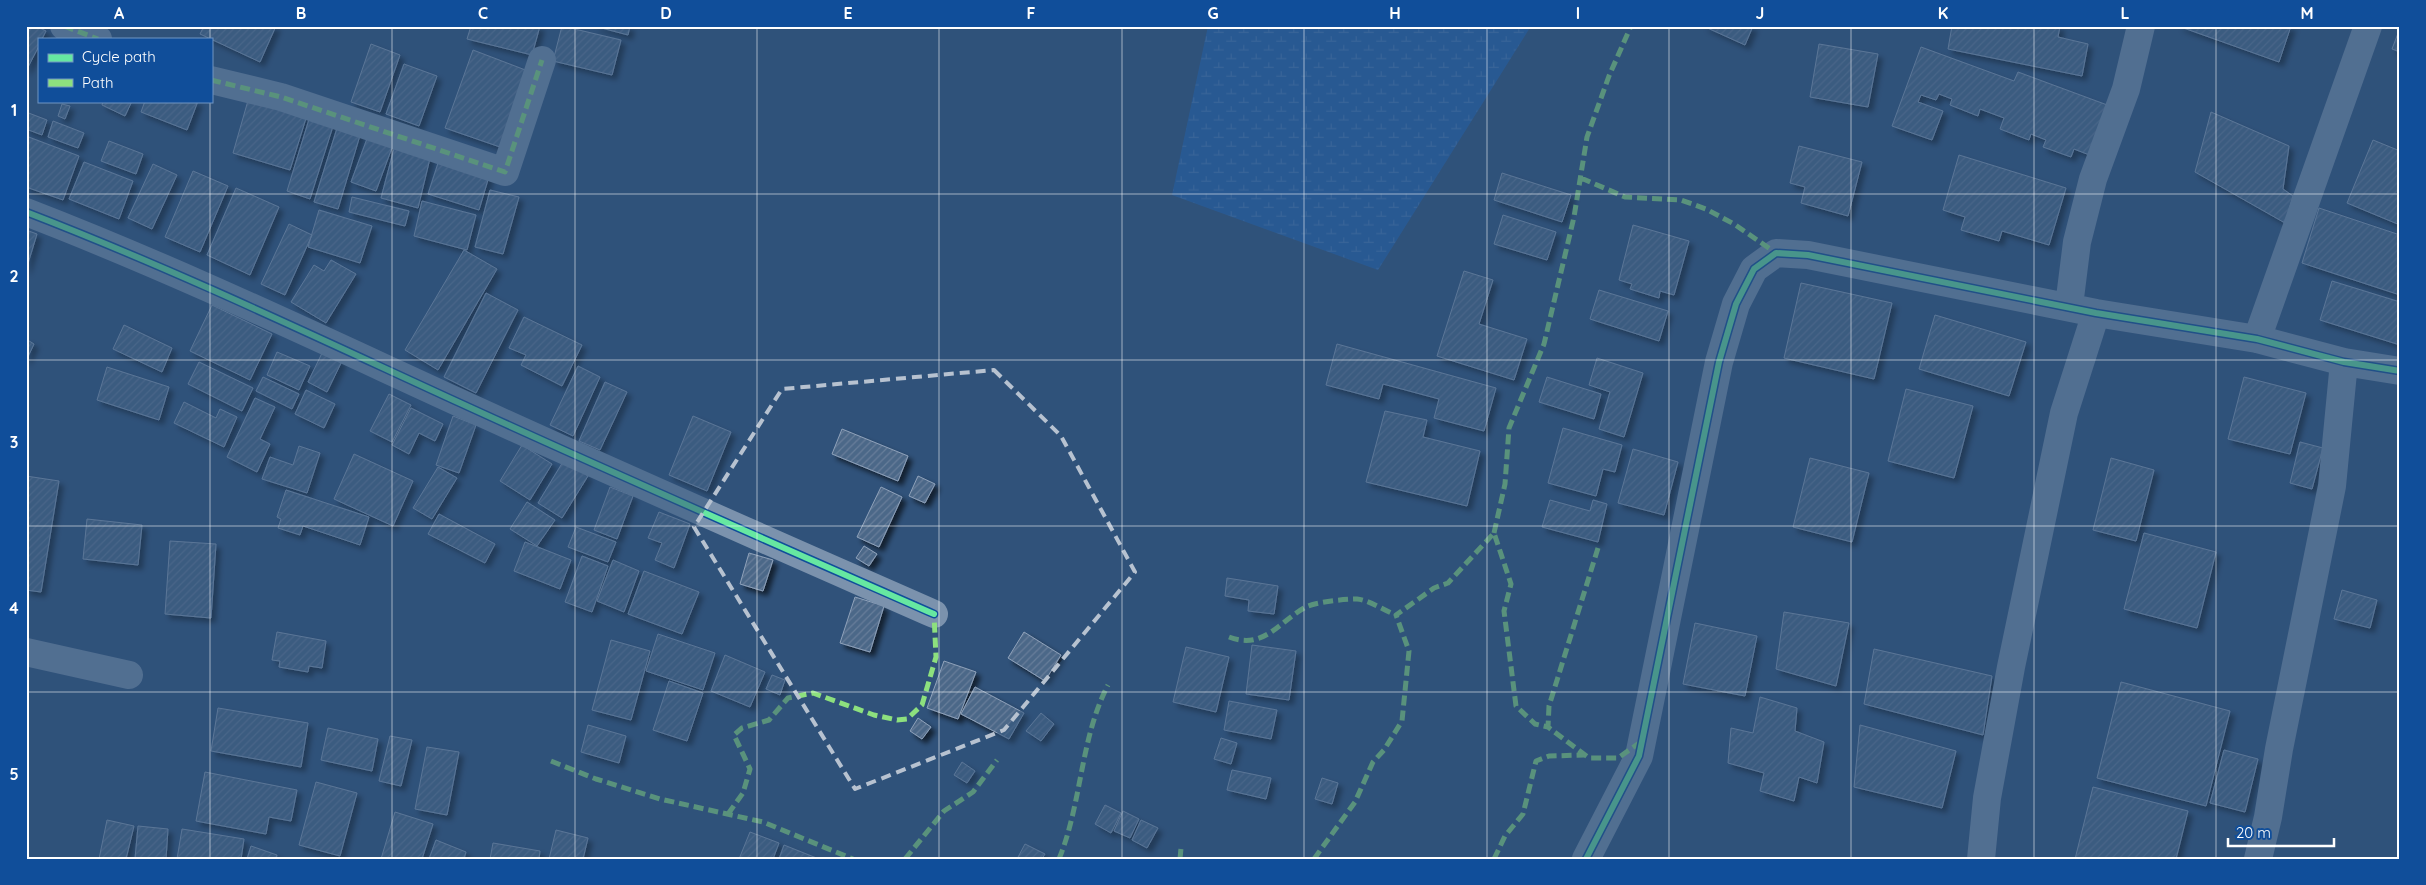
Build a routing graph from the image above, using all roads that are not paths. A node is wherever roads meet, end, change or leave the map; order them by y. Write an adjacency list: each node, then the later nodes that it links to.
1 (64, 26): 4 (street)
2 (2141, 26): 8 (street)
3 (2368, 26): 10 (street)
4 (95, 38)
5 (542, 60): 6 (street)
6 (212, 80)
7 (26, 212): 13 (street)
8 (2069, 306): 9 (street); 16 (street)
9 (2096, 313): 10 (street); 17 (street)
10 (2257, 339): 11 (street)
11 (2344, 362): 12 (street); 18 (street)
12 (2400, 371)
13 (934, 614)
14 (26, 652): 15 (street)
15 (129, 675)
16 (1586, 859)
17 (1981, 859)
18 (2258, 859)

